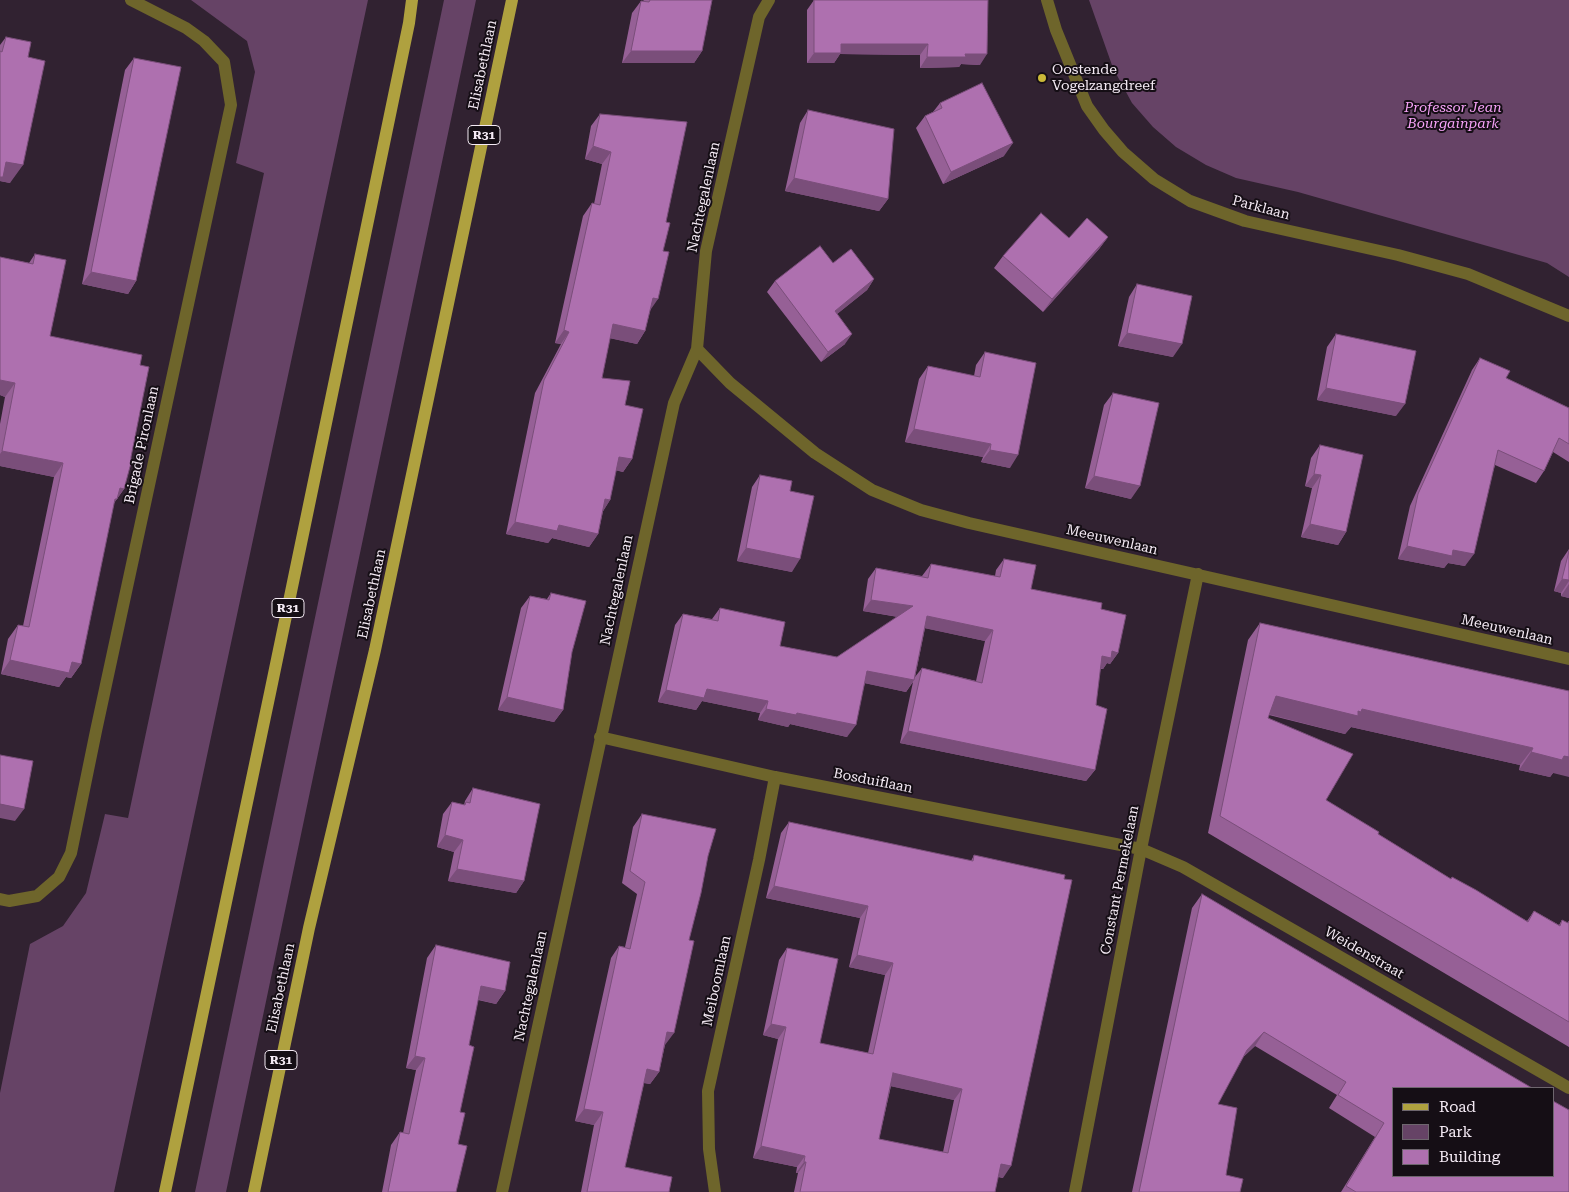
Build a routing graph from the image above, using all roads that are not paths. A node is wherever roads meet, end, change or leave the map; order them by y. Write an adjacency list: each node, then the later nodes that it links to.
1 (131, 0): 13 (street, Brigade Pironlaan)
2 (412, 0): 15 (main road, R31)
3 (512, 0): 16 (main road, Elisabethlaan / R31)
4 (770, 0): 7 (street, Nachtegalenlaan)
5 (1047, 0): 6 (street, Parklaan)
6 (1569, 316)
7 (697, 349): 8 (street, Meeuwenlaan); 10 (street, Nachtegalenlaan)
8 (1198, 574): 9 (street, Meeuwenlaan); 12 (street, Constant Permekelaan)
9 (1569, 659)
10 (600, 737): 11 (street, Bosduiflaan); 17 (street, Nachtegalenlaan)
11 (775, 777): 12 (street, Bosduiflaan); 18 (street, Meiboomlaan)
12 (1141, 849): 14 (street, Weidenstraat); 19 (street, Constant Permekelaan)
13 (0, 899)
14 (1569, 1088)
15 (164, 1192)
16 (254, 1192)
17 (502, 1192)
18 (715, 1192)
19 (1075, 1192)

